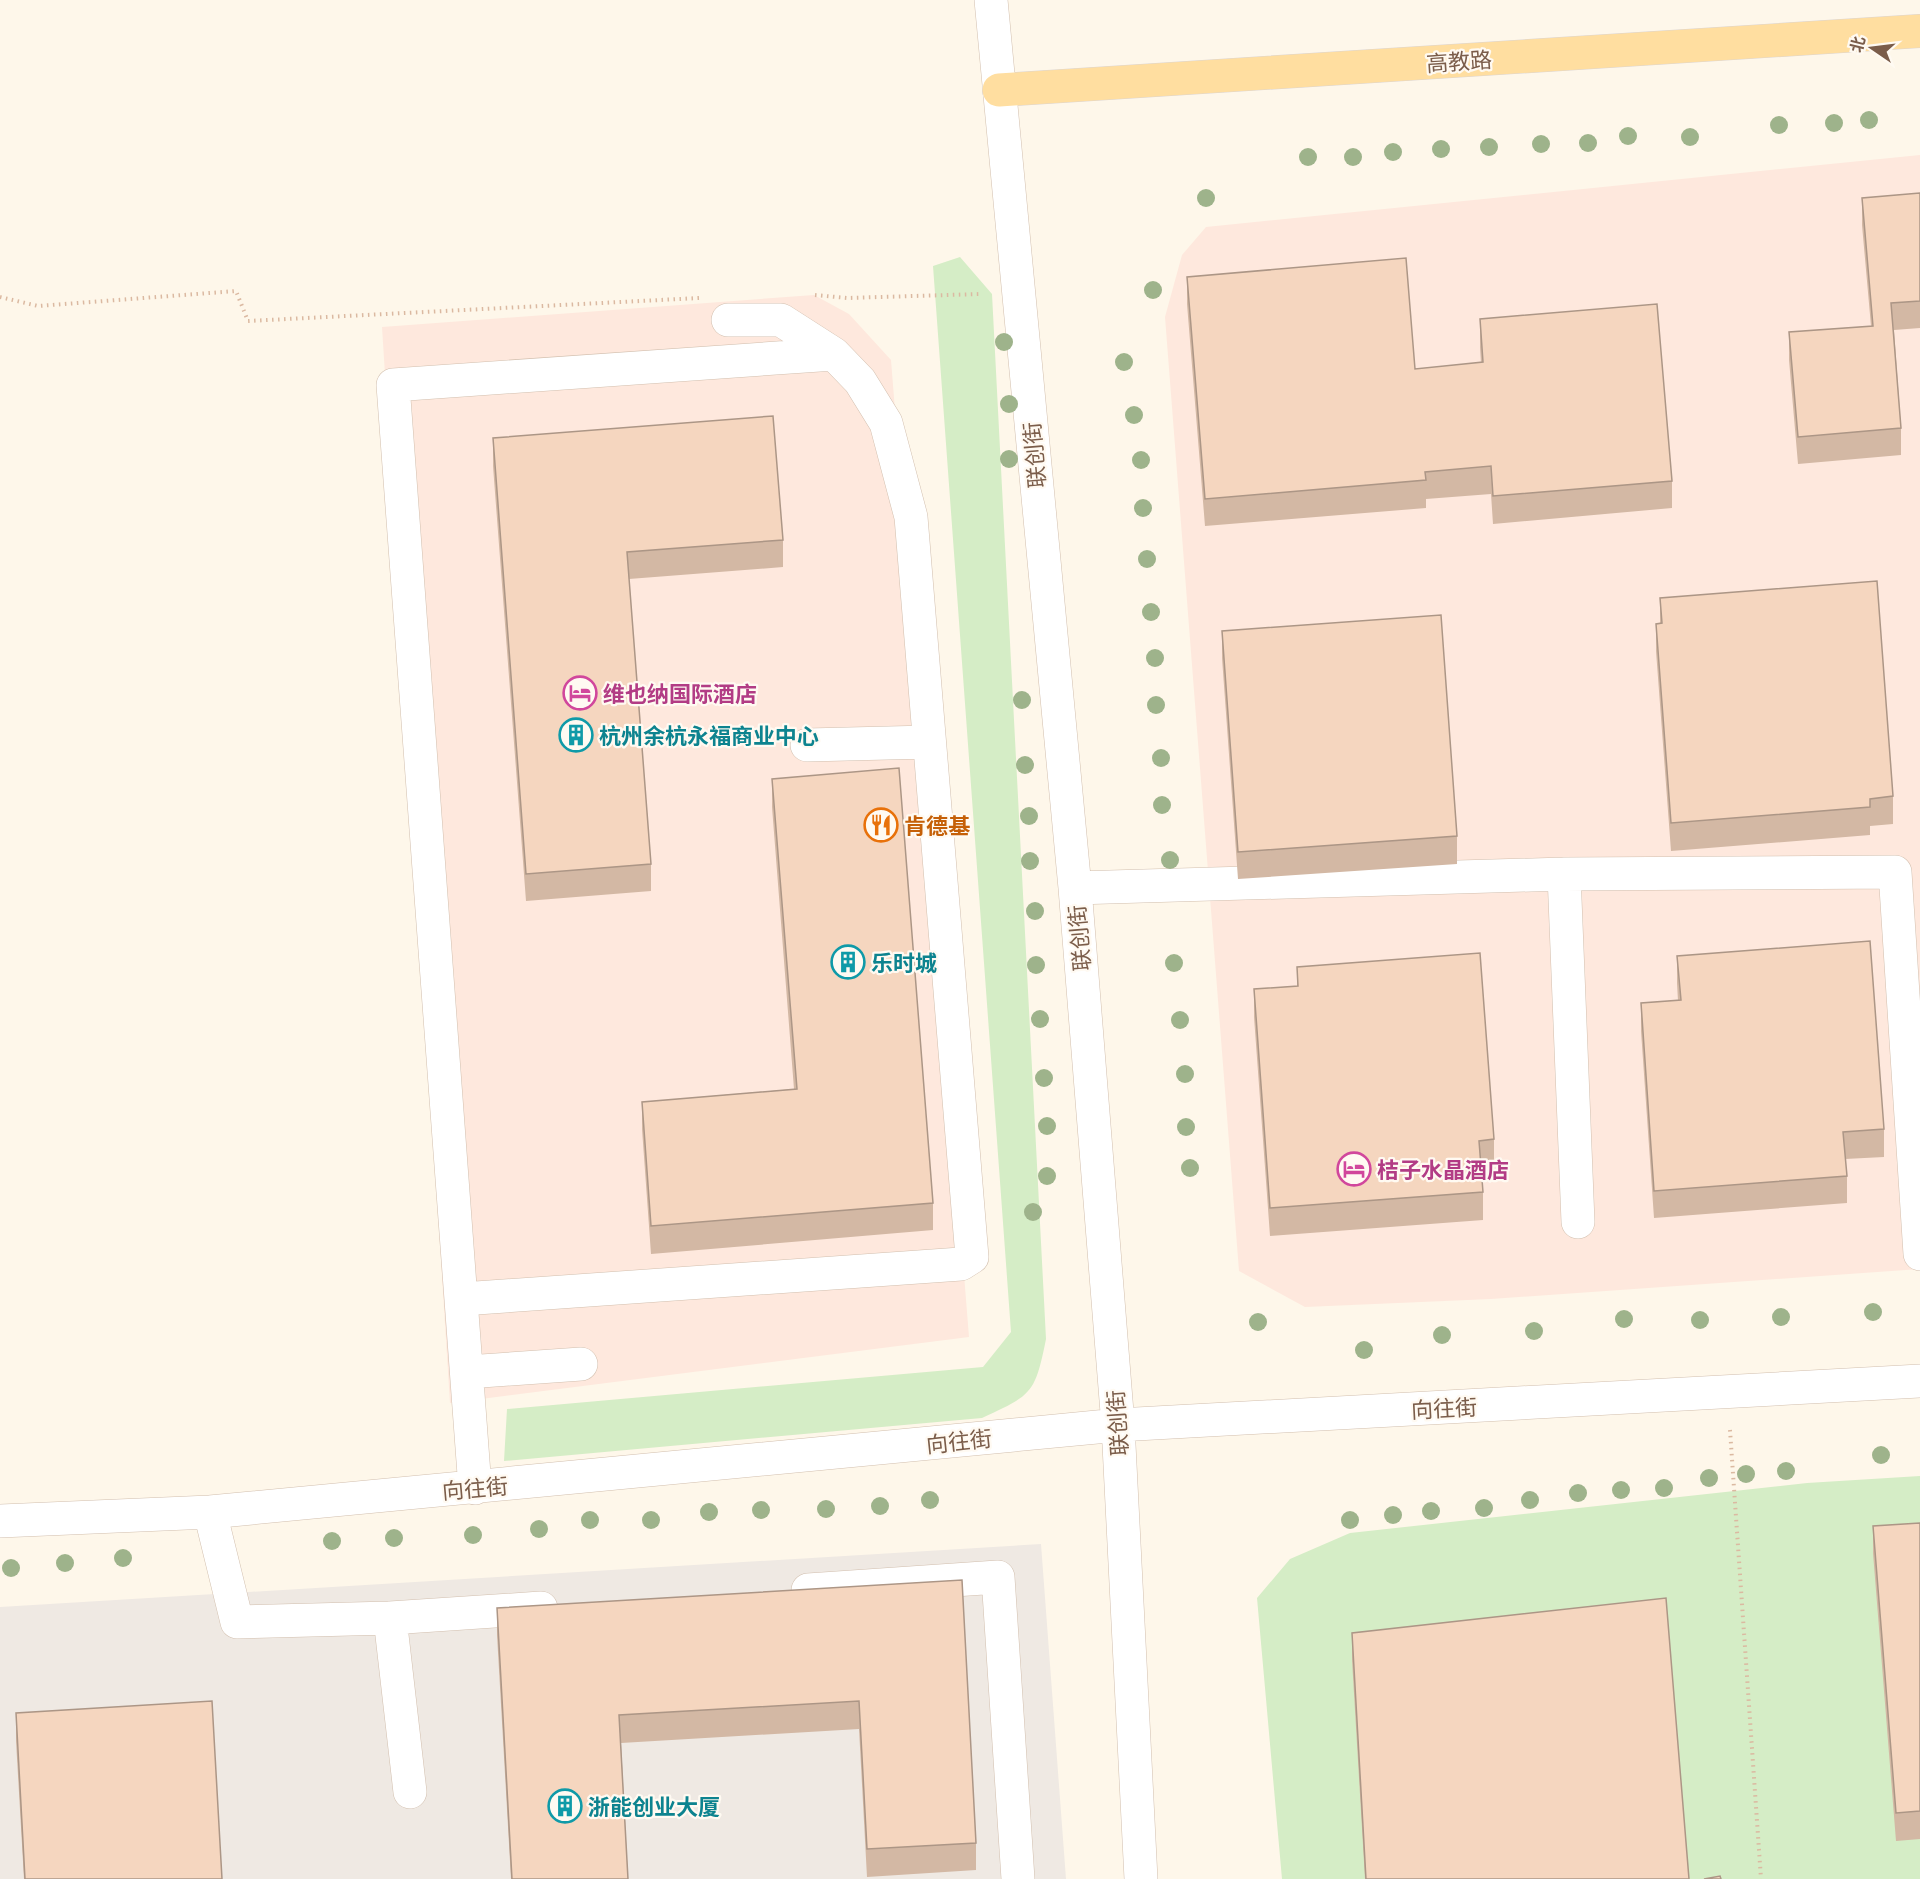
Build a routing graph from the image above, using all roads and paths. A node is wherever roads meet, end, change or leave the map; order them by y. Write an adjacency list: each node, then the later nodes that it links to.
1 (991, 0): 3 (street, 联创街)
2 (1920, 31): 3 (main road, 高教路)
3 (999, 90): 4 (street, 联创街)
4 (1018, 292): 5 (path); 12 (street, 联创街)
5 (812, 295)
6 (0, 297): 7 (path)
7 (717, 308): 8 (street)
8 (834, 354): 9 (street); 15 (street)
9 (929, 741): 10 (street); 15 (street)
10 (807, 746)
11 (1564, 874): 12 (street); 13 (street); 14 (street)
12 (1075, 888): 20 (street, 联创街)
13 (1578, 1222)
14 (1920, 1254)
15 (462, 1299): 17 (street)
16 (580, 1364): 17 (street)
17 (466, 1372): 21 (street)
18 (1920, 1382): 19 (street, 向往街)
19 (1728, 1394): 20 (street, 向往街); 30 (path)
20 (1118, 1425): 21 (street, 向往街); 29 (street, 联创街)
21 (475, 1488): 22 (street, 向往街)
22 (210, 1512): 23 (street, 向往街); 26 (street)
23 (0, 1521)
24 (783, 1591): 28 (street)
25 (569, 1606): 26 (street)
26 (390, 1618): 27 (street)
27 (410, 1792)
28 (1018, 1879)
29 (1141, 1879)
30 (1761, 1879)

